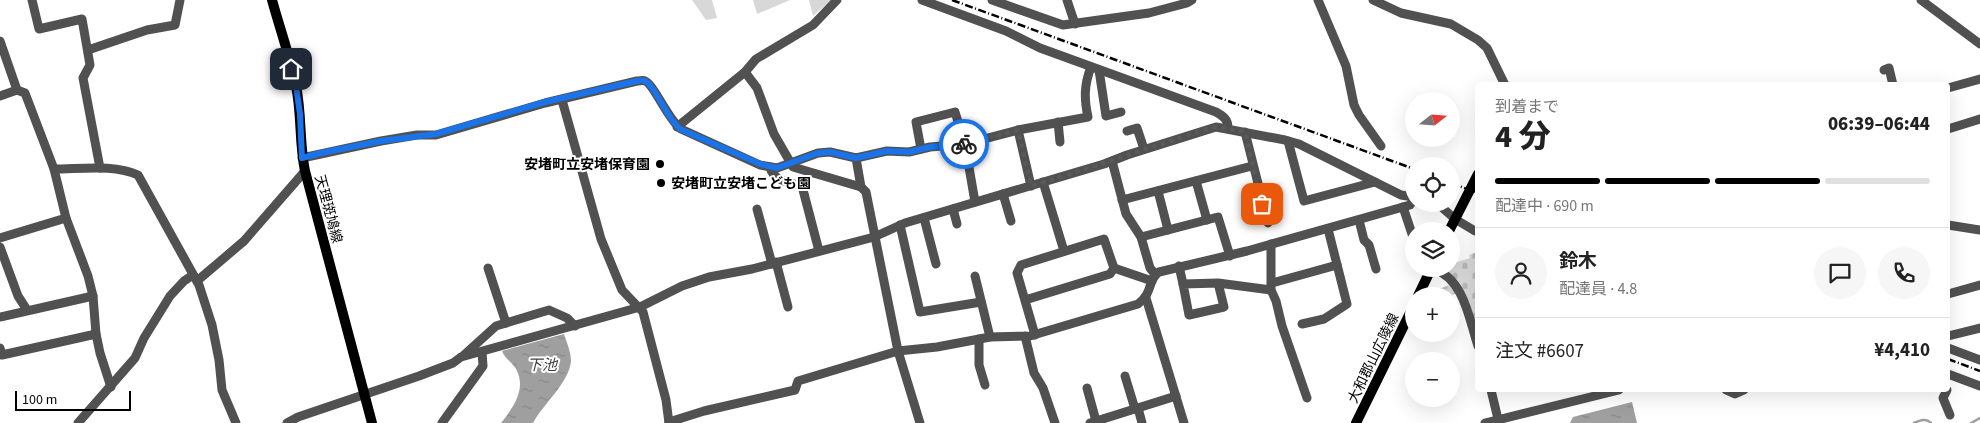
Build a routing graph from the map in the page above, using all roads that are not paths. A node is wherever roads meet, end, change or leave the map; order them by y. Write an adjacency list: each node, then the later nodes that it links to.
1 (32, 0): 15 (street)
2 (180, 0): 15 (street)
3 (272, 0): 41 (main road, 天理斑鳩線)
4 (837, 0): 18 (street)
5 (922, 0): 16 (street)
6 (992, 0): 12 (street)
7 (1067, 0): 12 (street)
8 (1192, 0): 12 (street)
9 (1318, 0): 38 (street)
10 (1373, 0): 20 (street)
11 (1921, 0): 14 (street)
12 (1075, 24)
13 (0, 41): 23 (street)
14 (1980, 44)
15 (88, 50): 47 (street)
16 (1095, 68): 26 (street); 28 (street); 30 (street)
17 (1884, 70): 21 (street)
18 (745, 72): 29 (street); 44 (street)
19 (1980, 79): 22 (street)
20 (1504, 82)
21 (1892, 82)
22 (1950, 87)
23 (17, 90): 24 (street); 48 (street)
24 (0, 96)
25 (562, 100): 29 (street); 41 (street); 109 (street)
26 (1121, 112)
27 (1980, 119): 31 (street)
28 (1058, 122): 32 (street); 36 (street)
29 (678, 127): 46 (street)
30 (1228, 128): 34 (street); 40 (street)
31 (1950, 128)
32 (1018, 130): 37 (street); 54 (street)
33 (1127, 132): 40 (street)
34 (1245, 132): 35 (street); 45 (street)
35 (1288, 140): 53 (street); 53 (street)
36 (1060, 142)
37 (965, 144): 39 (street); 39 (street); 60 (street)
38 (1381, 146)
39 (921, 149): 42 (street)
40 (1144, 149): 43 (street)
41 (302, 158): 49 (main road, 天理斑鳩線)
42 (856, 158): 44 (street); 55 (street)
43 (1112, 161): 52 (street); 59 (street)
44 (791, 163): 46 (street); 55 (street)
45 (1252, 166): 51 (street); 73 (street)
46 (770, 167): 87 (street)
47 (100, 168): 48 (street); 98 (street)
48 (54, 169): 65 (street)
49 (305, 171): 98 (street); 140 (main road, 天理斑鳩線)
50 (1475, 180): 67 (main road)
51 (1196, 181): 56 (street); 68 (street)
52 (1043, 182): 54 (street); 86 (street)
53 (1374, 182): 58 (street)
54 (1031, 186): 57 (street)
55 (861, 187): 81 (street)
56 (1158, 191): 59 (street); 78 (street)
57 (1003, 194): 60 (street); 70 (street)
58 (1405, 195)
59 (1122, 200): 82 (street)
60 (975, 202): 63 (street)
61 (1403, 207): 69 (street); 71 (street)
62 (758, 209): 89 (street)
63 (953, 209): 66 (street); 74 (street)
64 (1447, 212): 67 (street)
65 (66, 218): 83 (street); 105 (street)
66 (924, 218): 75 (street); 90 (street)
67 (1455, 219): 72 (main road); 80 (street)
68 (1207, 220): 78 (street); 88 (street)
69 (1359, 220): 77 (street); 95 (street)
70 (1011, 221)
71 (1408, 222)
72 (1454, 222)
73 (1268, 223)
74 (957, 224)
75 (900, 225): 81 (street); 108 (street)
76 (1950, 225): 79 (street)
77 (1328, 228): 84 (street); 91 (street)
78 (1168, 230): 82 (street)
79 (1980, 230)
80 (1475, 231)
81 (874, 237): 87 (street); 126 (street)
82 (1141, 237): 99 (street)
83 (0, 238)
84 (1271, 244): 88 (street); 103 (street)
85 (0, 247): 111 (street)
86 (1064, 251): 94 (street); 107 (street)
87 (819, 252): 89 (street)
88 (1230, 256): 92 (street)
89 (774, 263): 109 (street); 110 (street)
90 (936, 264)
91 (1337, 265): 103 (street); 115 (street)
92 (1179, 266): 99 (street); 101 (street)
93 (488, 268): 113 (street)
94 (1114, 268): 99 (street); 107 (street)
95 (1376, 269)
96 (975, 276): 108 (street)
97 (1448, 277): 121 (street)
98 (195, 278): 134 (street); 149 (street)
99 (1153, 278): 106 (street)
100 (1218, 283): 101 (street); 101 (street); 103 (street)
101 (1183, 284)
102 (1980, 285): 104 (street)
103 (1272, 286): 142 (street)
104 (1950, 293)
105 (93, 296): 111 (street); 118 (street)
106 (1146, 298): 119 (street); 141 (street)
107 (1025, 300): 119 (street)
108 (981, 302): 122 (street)
109 (640, 307): 116 (street); 146 (street)
110 (788, 307)
111 (27, 310): 112 (street)
112 (0, 317)
113 (506, 323): 116 (street); 128 (street)
114 (1405, 323): 157 (main road, 大和郡山広陵線)
115 (1302, 324)
116 (575, 326): 127 (street)
117 (1980, 328): 120 (street)
118 (96, 334): 124 (street); 134 (street)
119 (1030, 336): 122 (street); 154 (street)
120 (1950, 336)
121 (1475, 337)
122 (990, 338): 123 (street)
123 (979, 339): 126 (street); 132 (street)
124 (0, 348)
125 (1950, 349): 129 (street)
126 (898, 351): 146 (street); 153 (street)
127 (482, 356): 128 (street); 152 (street)
128 (461, 357): 140 (street)
129 (1980, 360)
130 (1125, 376): 143 (street)
131 (1951, 376): 133 (street); 136 (street)
132 (985, 385)
133 (1980, 386)
134 (111, 387): 148 (street)
135 (1086, 388): 147 (street)
136 (1950, 389)
137 (1491, 392): 145 (street)
138 (1611, 392): 145 (street)
139 (1946, 392): 144 (street)
140 (364, 394): 150 (street); 151 (main road, 天理斑鳩線)
141 (1176, 396): 143 (street); 156 (street)
142 (1306, 398)
143 (1136, 409): 147 (street); 155 (street)
144 (1950, 415)
145 (1498, 419): 158 (street)
146 (669, 422)
147 (1098, 422)
148 (78, 423)
149 (236, 423)
150 (287, 423)
151 (372, 423)
152 (442, 423)
153 (920, 423)
154 (1055, 423)
155 (1142, 423)
156 (1184, 423)
157 (1356, 423)
158 (1485, 423)

